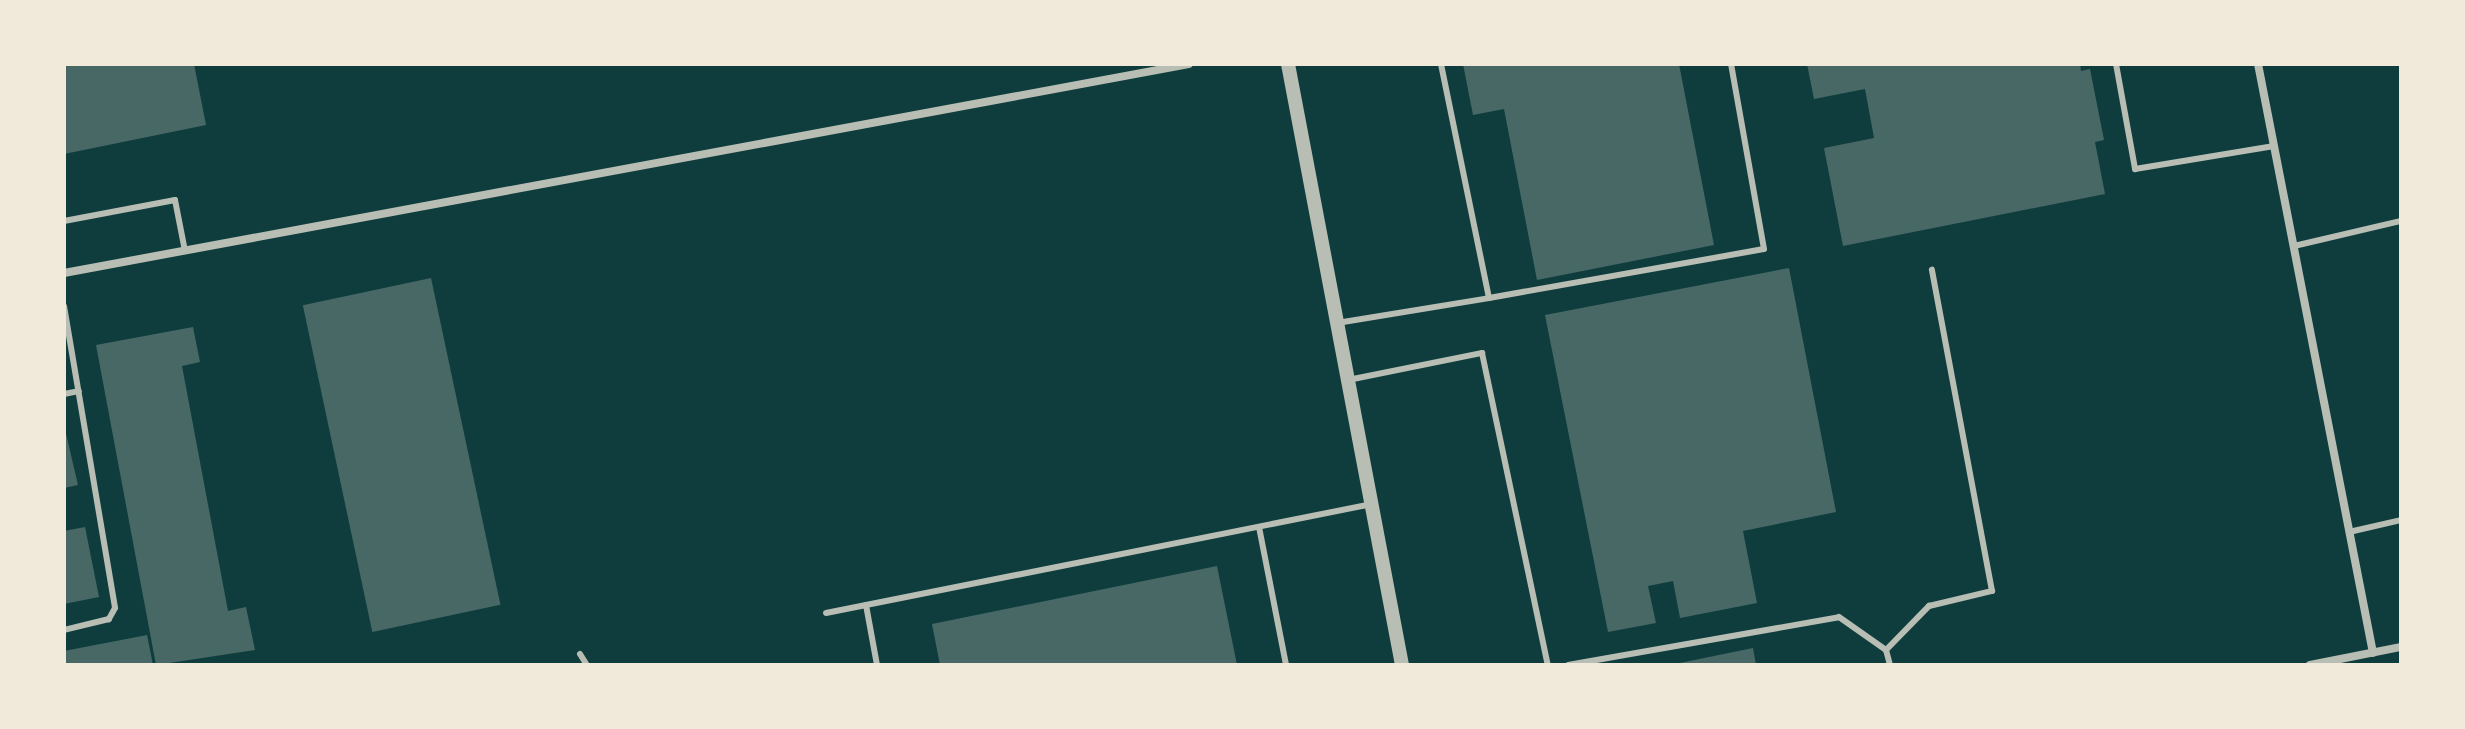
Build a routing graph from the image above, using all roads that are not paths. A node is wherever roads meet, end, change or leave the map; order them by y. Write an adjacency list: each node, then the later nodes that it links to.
1 (1189, 64): 11 (street)
2 (1288, 64): 16 (street)
3 (1441, 64): 14 (lane)
4 (1731, 64): 14 (lane)
5 (2116, 64): 7 (lane)
6 (2258, 64): 7 (street)
7 (2274, 146): 10 (street)
8 (64, 221): 11 (lane)
9 (2401, 221): 10 (lane)
10 (2294, 246): 23 (street)
11 (185, 251): 13 (street)
12 (1932, 270): 28 (lane)
13 (64, 273)
14 (1489, 298): 16 (lane)
15 (64, 306): 18 (lane)
16 (1337, 323): 17 (street)
17 (1348, 380): 20 (street); 35 (lane)
18 (79, 391): 19 (lane); 26 (lane)
19 (64, 394)
20 (1372, 504): 22 (lane); 34 (street)
21 (2401, 520): 23 (lane)
22 (1259, 527): 24 (lane); 33 (lane)
23 (2349, 532): 29 (street)
24 (866, 605): 25 (lane); 32 (lane)
25 (826, 613)
26 (64, 630)
27 (2401, 647): 29 (street)
28 (1886, 650): 36 (lane); 37 (lane)
29 (2373, 653): 38 (street)
30 (580, 654): 31 (lane)
31 (587, 665)
32 (877, 665)
33 (1286, 665)
34 (1402, 665)
35 (1548, 665)
36 (1568, 665)
37 (1890, 665)
38 (2310, 665)

